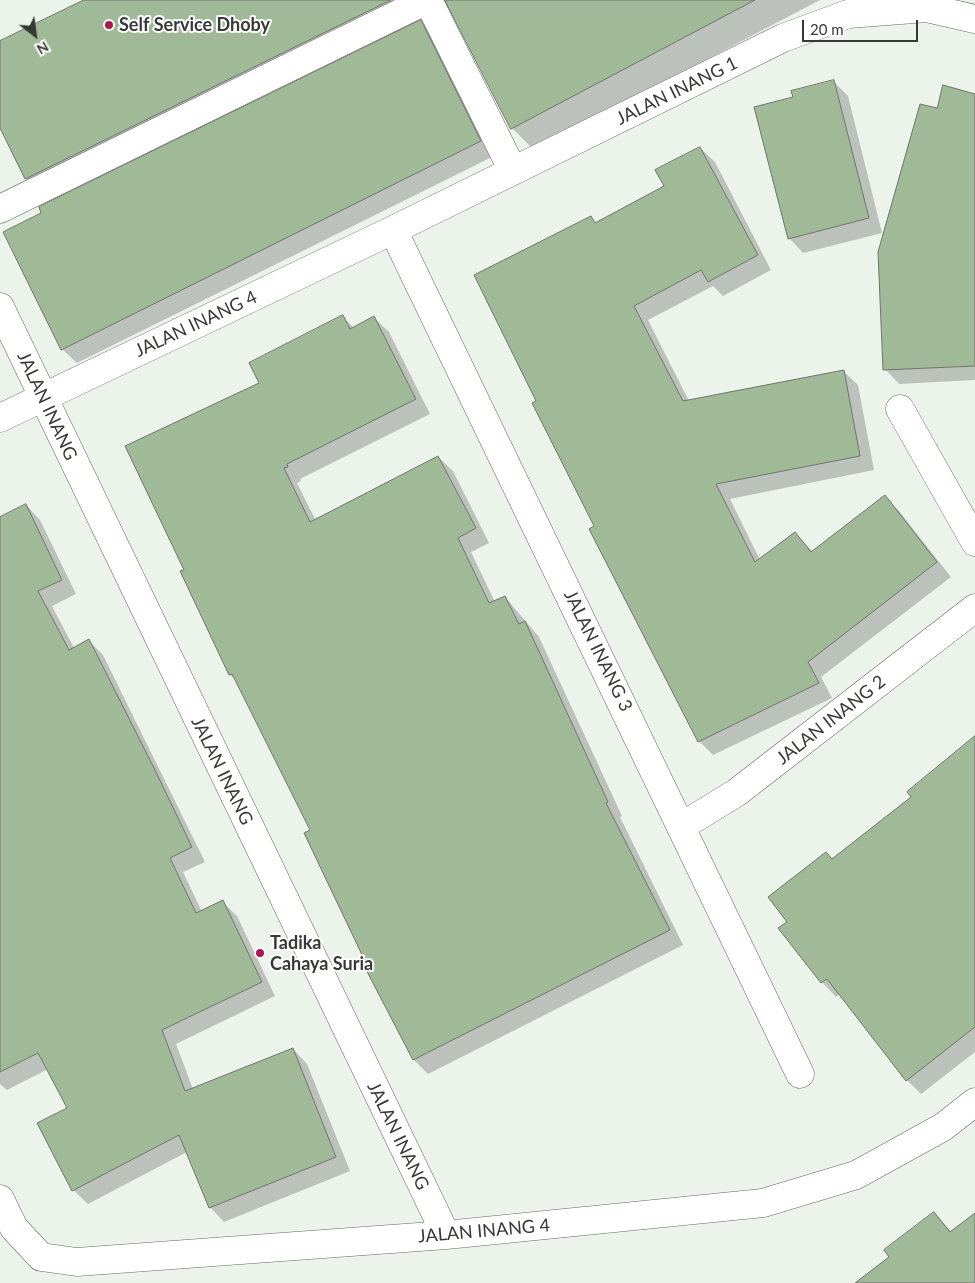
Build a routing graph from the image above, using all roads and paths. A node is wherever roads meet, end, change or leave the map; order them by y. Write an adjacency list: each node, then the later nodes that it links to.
1 (427, 0): 3 (street); 4 (street)
2 (975, 19): 3 (street, JALAN INANG 1)
3 (513, 171): 5 (street, JALAN INANG 1)
4 (0, 209)
5 (393, 230): 7 (street, JALAN INANG 4); 12 (street, JALAN INANG 3)
6 (0, 307): 7 (street, JALAN INANG)
7 (42, 397): 9 (street, JALAN INANG 4); 16 (street, JALAN INANG)
8 (900, 409): 10 (street)
9 (0, 418)
10 (975, 542)
11 (975, 608): 12 (street, JALAN INANG 2)
12 (682, 826): 13 (street, JALAN INANG 3)
13 (800, 1074)
14 (975, 1102): 16 (street, JALAN INANG 4)
15 (0, 1199): 16 (street, JALAN INANG 4)
16 (446, 1235)

